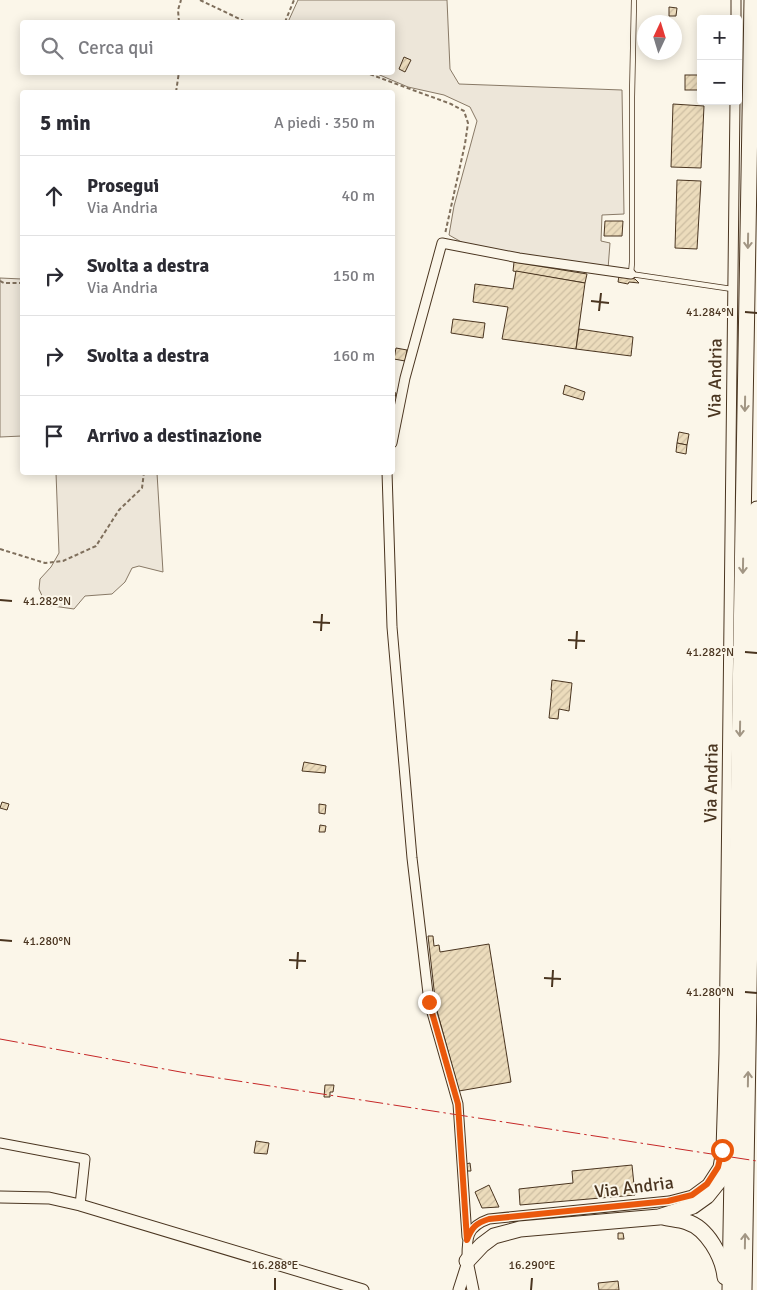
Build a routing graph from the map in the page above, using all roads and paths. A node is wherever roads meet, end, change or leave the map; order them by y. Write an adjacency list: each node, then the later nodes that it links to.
1 (182, 0): 8 (path)
2 (200, 0): 9 (path)
3 (294, 0): 10 (path)
4 (634, 0): 16 (lane)
5 (736, 0): 7 (street)
6 (752, 0): 25 (highway, one-way to 25)
7 (736, 15)
8 (179, 20)
9 (242, 20)
10 (286, 20)
11 (179, 75): 13 (path)
12 (372, 75): 15 (path)
13 (176, 90)
14 (735, 105): 19 (street, Via Andria)
15 (442, 243): 16 (street); 20 (street)
16 (631, 274): 19 (lane)
17 (0, 281): 18 (path)
18 (20, 283)
19 (732, 289): 30 (street, Via Andria)
20 (395, 428)
21 (144, 475): 24 (path)
22 (387, 475): 30 (street)
23 (757, 509): 37 (highway, one-way to 23)
24 (0, 549)
25 (734, 1097): 29 (highway); 36 (highway)
26 (0, 1143): 28 (street)
27 (0, 1197): 28 (street)
28 (80, 1204): 32 (street)
29 (660, 1217): 31 (highway); 35 (highway)
30 (467, 1240): 31 (street)
31 (467, 1263): 33 (street); 34 (street)
32 (359, 1289)
33 (459, 1290)
34 (473, 1290)
35 (726, 1290)
36 (730, 1290)
37 (744, 1290)

